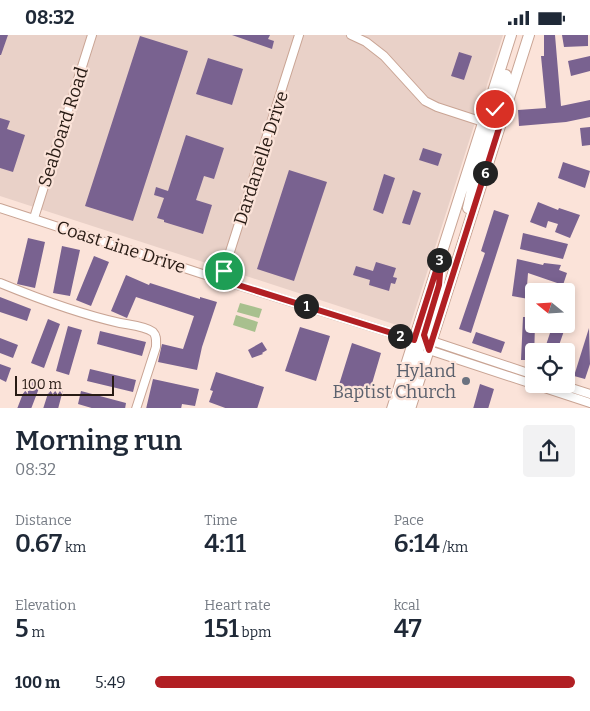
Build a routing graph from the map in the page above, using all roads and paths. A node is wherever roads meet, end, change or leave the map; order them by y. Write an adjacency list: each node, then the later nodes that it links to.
1 (92, 35): 10 (street, Seaboard Road)
2 (299, 35): 13 (street, Dardanelle Drive)
3 (351, 35): 7 (street)
4 (512, 35): 7 (main road)
5 (516, 35): 8 (main road)
6 (529, 35): 8 (main road)
7 (483, 122): 11 (main road); 12 (main road)
8 (500, 125): 12 (main road)
9 (0, 207): 10 (street, Coast Line Drive)
10 (34, 218): 13 (street, Coast Line Drive)
11 (442, 252): 15 (main road); 16 (main road)
12 (457, 260): 16 (main road)
13 (222, 280): 15 (street, Coast Line Drive)
14 (0, 283): 21 (street)
15 (414, 340): 22 (main road); 23 (main road)
16 (430, 345): 17 (street); 20 (street); 24 (main road)
17 (525, 372)
18 (575, 389): 19 (street)
19 (590, 394)
20 (590, 403)
21 (136, 408)
22 (392, 408)
23 (402, 408)
24 (410, 408)

